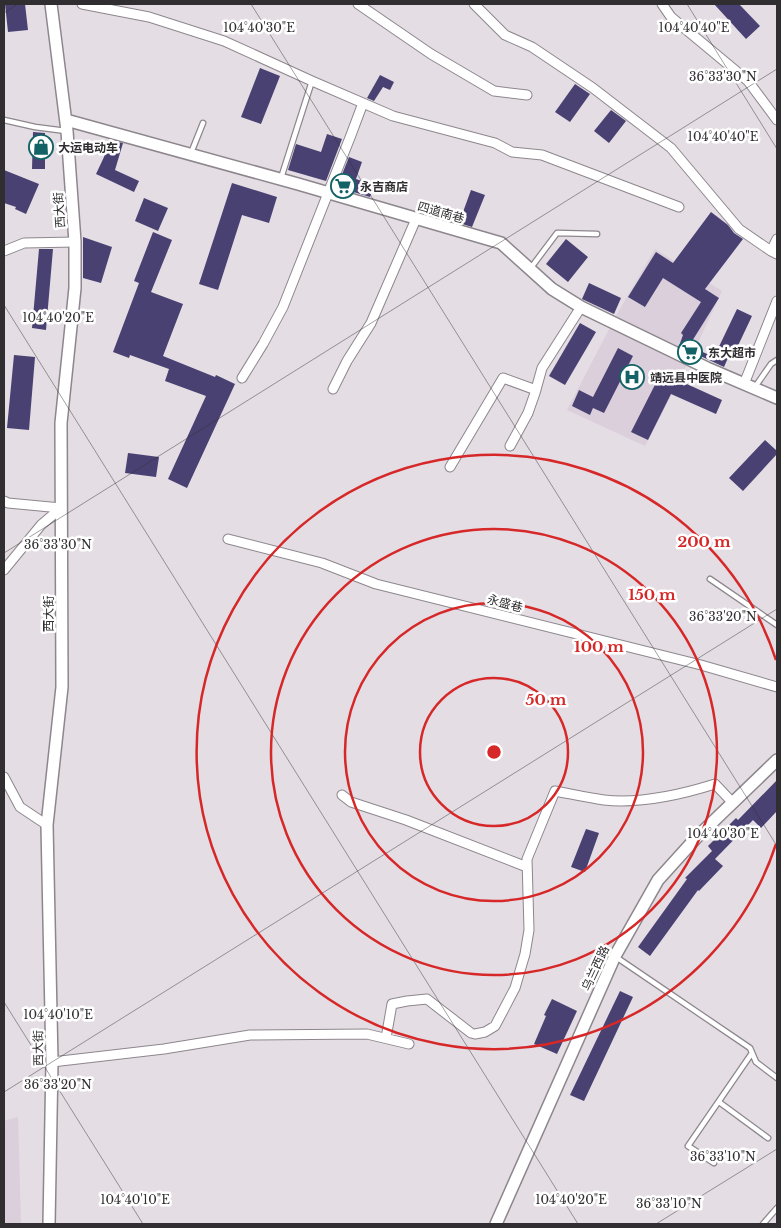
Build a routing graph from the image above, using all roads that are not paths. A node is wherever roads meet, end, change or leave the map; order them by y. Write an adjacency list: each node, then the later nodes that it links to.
1 (51, 4): 12 (main road, 西大街)
2 (82, 4): 6 (street)
3 (358, 4): 7 (street)
4 (474, 4): 22 (street)
5 (662, 4): 10 (street)
6 (312, 81): 8 (street); 14 (lane)
7 (527, 95)
8 (363, 103): 15 (street); 16 (street)
9 (4, 120): 12 (lane)
10 (777, 120)
11 (203, 123): 13 (lane)
12 (67, 126): 13 (main road, 四道南巷); 20 (main road, 西大街)
13 (190, 154): 14 (main road, 四道南巷)
14 (280, 179): 15 (main road, 四道南巷)
15 (328, 193): 17 (main road, 四道南巷); 27 (street)
16 (679, 207)
17 (416, 219): 23 (main road, 四道南巷); 29 (street)
18 (597, 234): 23 (lane)
19 (777, 239): 22 (street)
20 (75, 242): 21 (street); 35 (main road, 西大街)
21 (4, 251)
22 (774, 252)
23 (529, 270): 25 (main road, 四道南巷)
24 (777, 301): 28 (street)
25 (581, 307): 28 (main road, 四道南巷); 30 (street)
26 (777, 360): 28 (lane)
27 (242, 378)
28 (749, 386): 31 (main road, 四道南巷)
29 (333, 389)
30 (536, 390): 32 (street); 33 (street)
31 (777, 398)
32 (510, 446)
33 (450, 467)
34 (4, 501): 35 (street)
35 (62, 508): 37 (street); 45 (main road, 西大街)
36 (228, 539): 40 (street, 永盛巷)
37 (4, 570)
38 (710, 579): 39 (lane)
39 (777, 624)
40 (777, 687)
41 (777, 760): 44 (main road, 乌兰西路)
42 (4, 777): 45 (street)
43 (342, 795): 46 (street)
44 (733, 803): 46 (street); 47 (main road, 乌兰西路)
45 (47, 825): 51 (main road, 西大街)
46 (527, 867): 48 (street)
47 (615, 956): 50 (lane); 58 (main road, 乌兰西路)
48 (386, 1038): 49 (street); 51 (street)
49 (409, 1044)
50 (752, 1053): 52 (lane); 53 (lane)
51 (52, 1062): 57 (main road, 西大街)
52 (777, 1078)
53 (719, 1102): 54 (lane); 55 (lane)
54 (768, 1138)
55 (714, 1163)
56 (777, 1208): 59 (lane)
57 (50, 1224)
58 (496, 1224)
59 (763, 1224)

